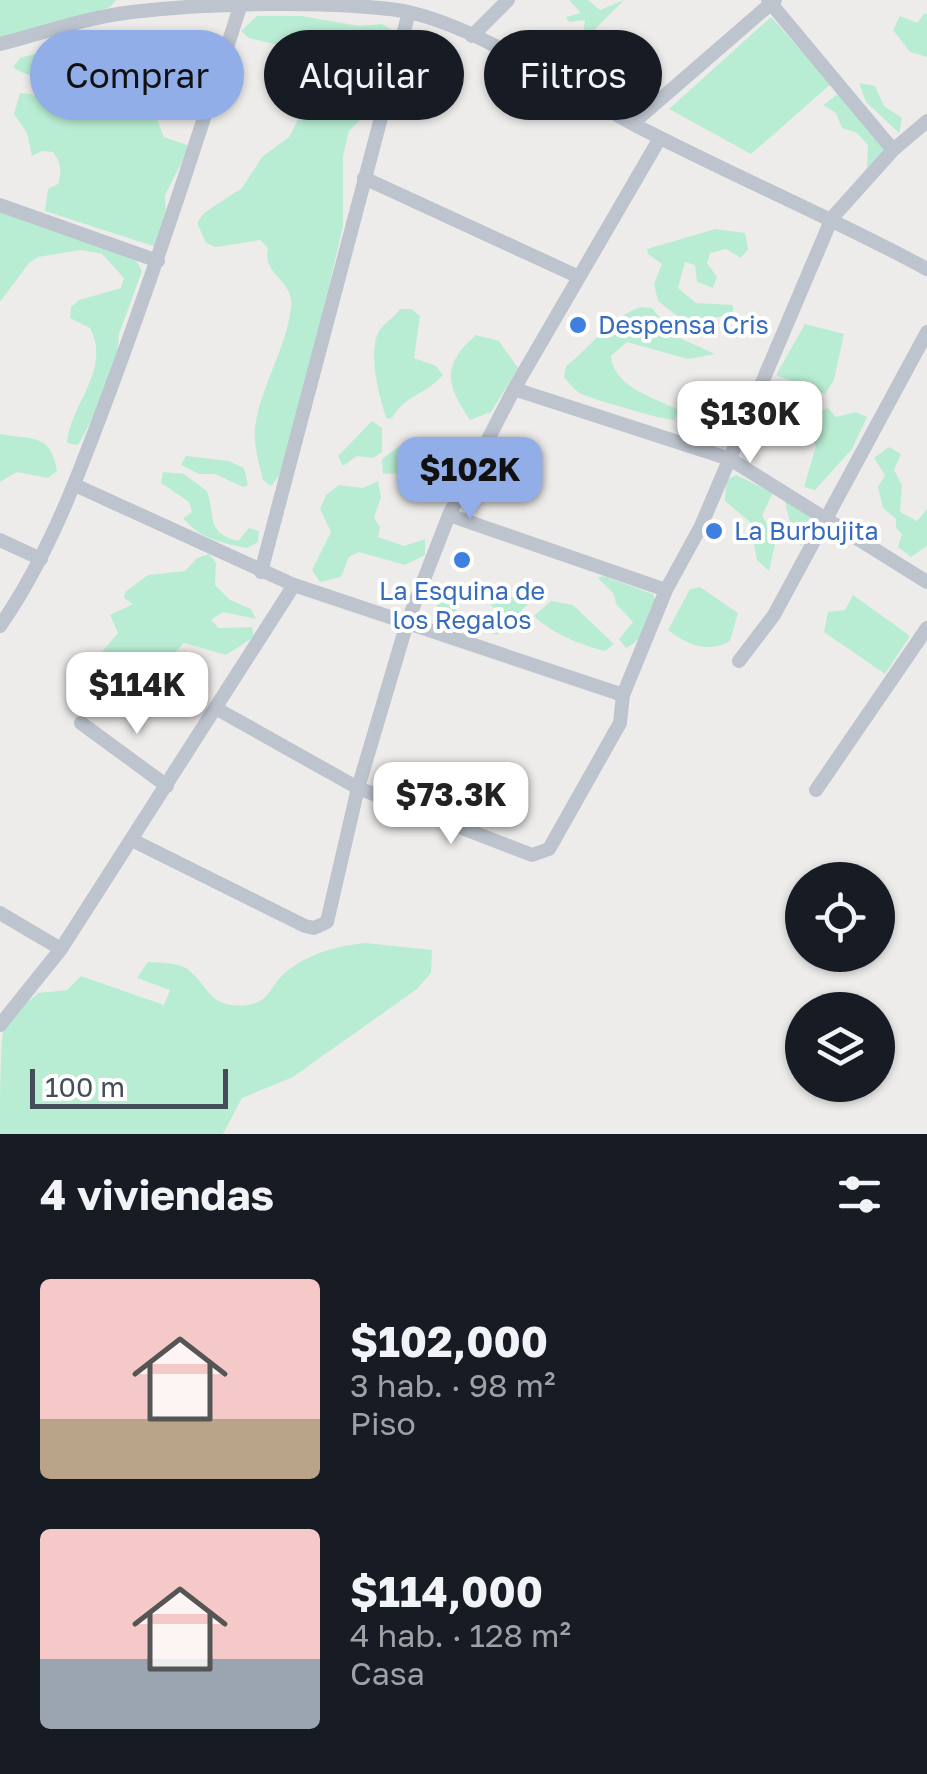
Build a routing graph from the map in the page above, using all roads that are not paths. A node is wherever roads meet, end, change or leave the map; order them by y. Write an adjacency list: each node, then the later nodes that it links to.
1 (508, 0): 7 (street)
2 (771, 1): 10 (street); 12 (street)
3 (309, 2): 5 (street); 6 (street)
4 (134, 6): 5 (street); 8 (street)
5 (240, 7): 16 (street)
6 (408, 12): 7 (street); 13 (street)
7 (472, 36): 10 (street)
8 (0, 44)
9 (927, 120): 12 (street)
10 (633, 124): 11 (street)
11 (660, 138): 15 (street); 18 (street)
12 (893, 150): 15 (street)
13 (364, 178): 18 (street); 27 (street)
14 (0, 205): 16 (street)
15 (832, 218): 17 (street); 21 (street)
16 (158, 261): 22 (street)
17 (927, 269)
18 (580, 277): 20 (street)
19 (927, 332): 24 (street)
20 (514, 389): 21 (street); 23 (street)
21 (730, 459): 24 (street); 30 (street)
22 (76, 485): 26 (street); 27 (street)
23 (449, 516): 30 (street); 31 (street)
24 (827, 521): 28 (street); 34 (street)
25 (0, 540): 26 (street)
26 (41, 558): 32 (street)
27 (260, 572): 29 (street)
28 (927, 582)
29 (294, 585): 31 (street); 36 (street)
30 (666, 590): 35 (street)
31 (407, 623): 35 (street); 39 (street)
32 (0, 626)
33 (927, 628): 40 (street)
34 (739, 661)
35 (623, 696): 39 (street)
36 (217, 709): 38 (street); 39 (street)
37 (81, 723): 38 (street)
38 (168, 786): 41 (street)
39 (358, 788): 41 (street)
40 (816, 790)
41 (132, 840): 43 (street)
42 (0, 912): 43 (street)
43 (61, 949): 44 (street)
44 (0, 1025)

